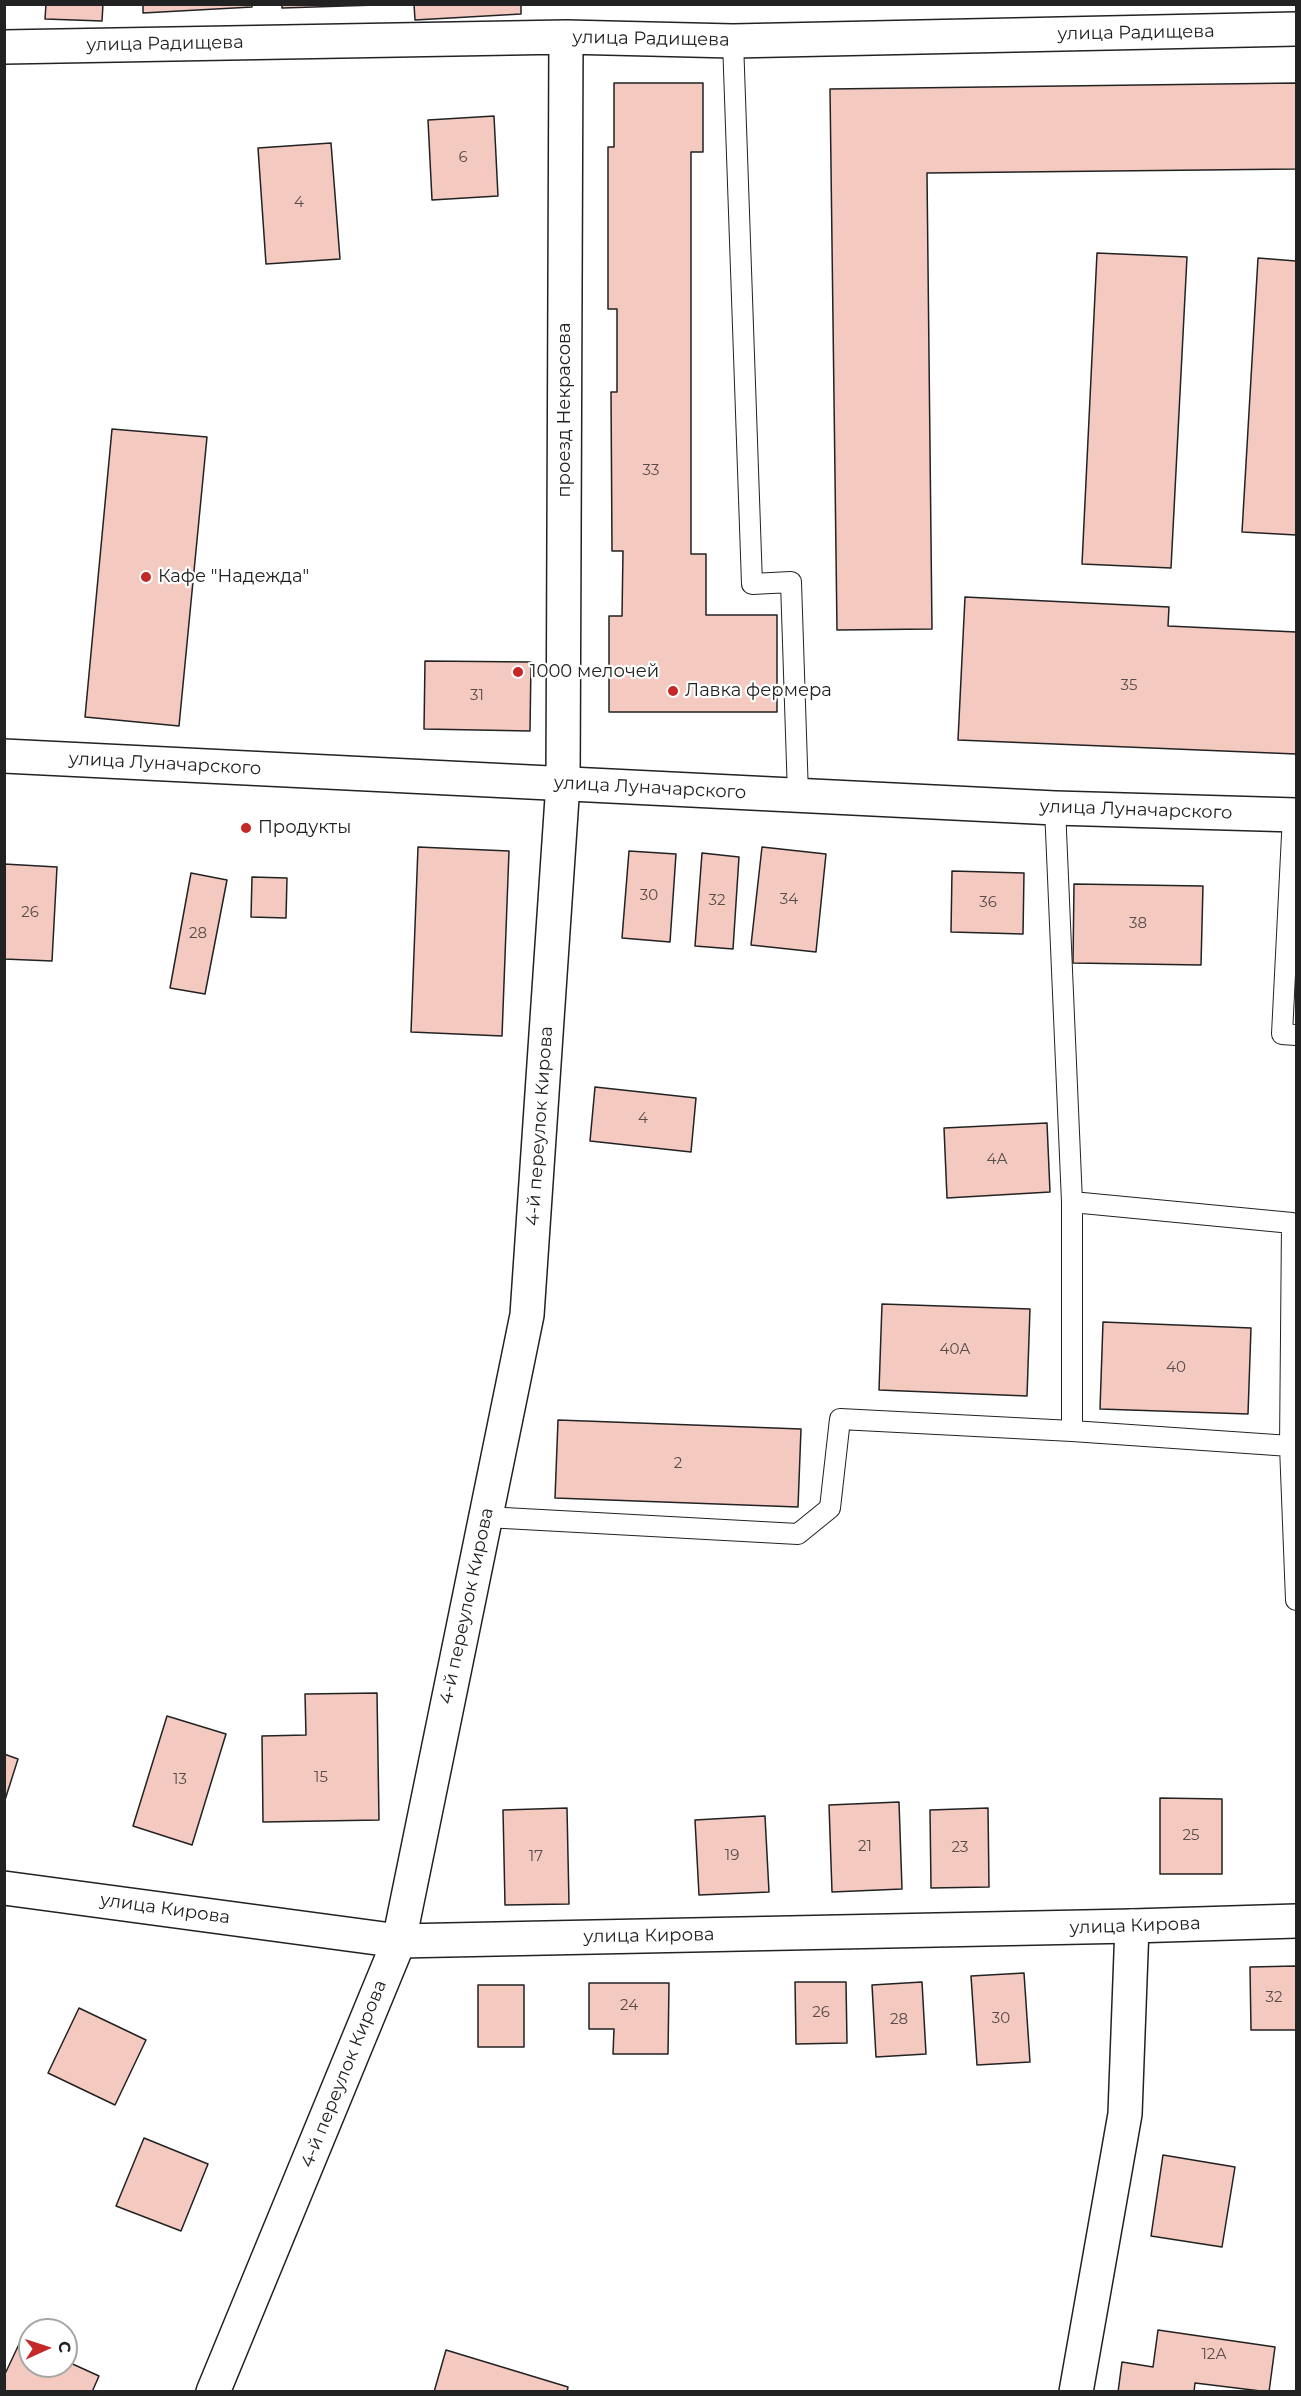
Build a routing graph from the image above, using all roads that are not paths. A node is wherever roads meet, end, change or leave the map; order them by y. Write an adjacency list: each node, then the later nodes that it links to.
1 (1296, 29): 3 (street, улица Радищева)
2 (566, 37): 3 (street, улица Радищева); 4 (street, улица Радищева); 6 (street, проезд Некрасова)
3 (734, 41): 7 (lane)
4 (4, 47)
5 (4, 756): 6 (street, улица Луначарского)
6 (563, 783): 7 (street, улица Луначарского); 15 (street, 4-й переулок Кирова)
7 (798, 795): 8 (street, улица Луначарского)
8 (1055, 808): 9 (street, улица Луначарского); 11 (lane)
9 (1295, 815): 10 (lane)
10 (1296, 1035)
11 (1072, 1202): 12 (lane); 13 (lane)
12 (1294, 1224): 14 (lane)
13 (1072, 1431): 14 (lane); 15 (lane)
14 (1293, 1446): 16 (lane)
15 (486, 1517): 20 (street, 4-й переулок Кирова)
16 (1296, 1600)
17 (4, 1888): 20 (street, улица Кирова)
18 (1296, 1921): 19 (street, улица Кирова)
19 (1132, 1926): 20 (street, улица Кирова); 22 (street)
20 (399, 1941): 21 (street, 4-й переулок Кирова)
21 (213, 2391)
22 (1076, 2391)

